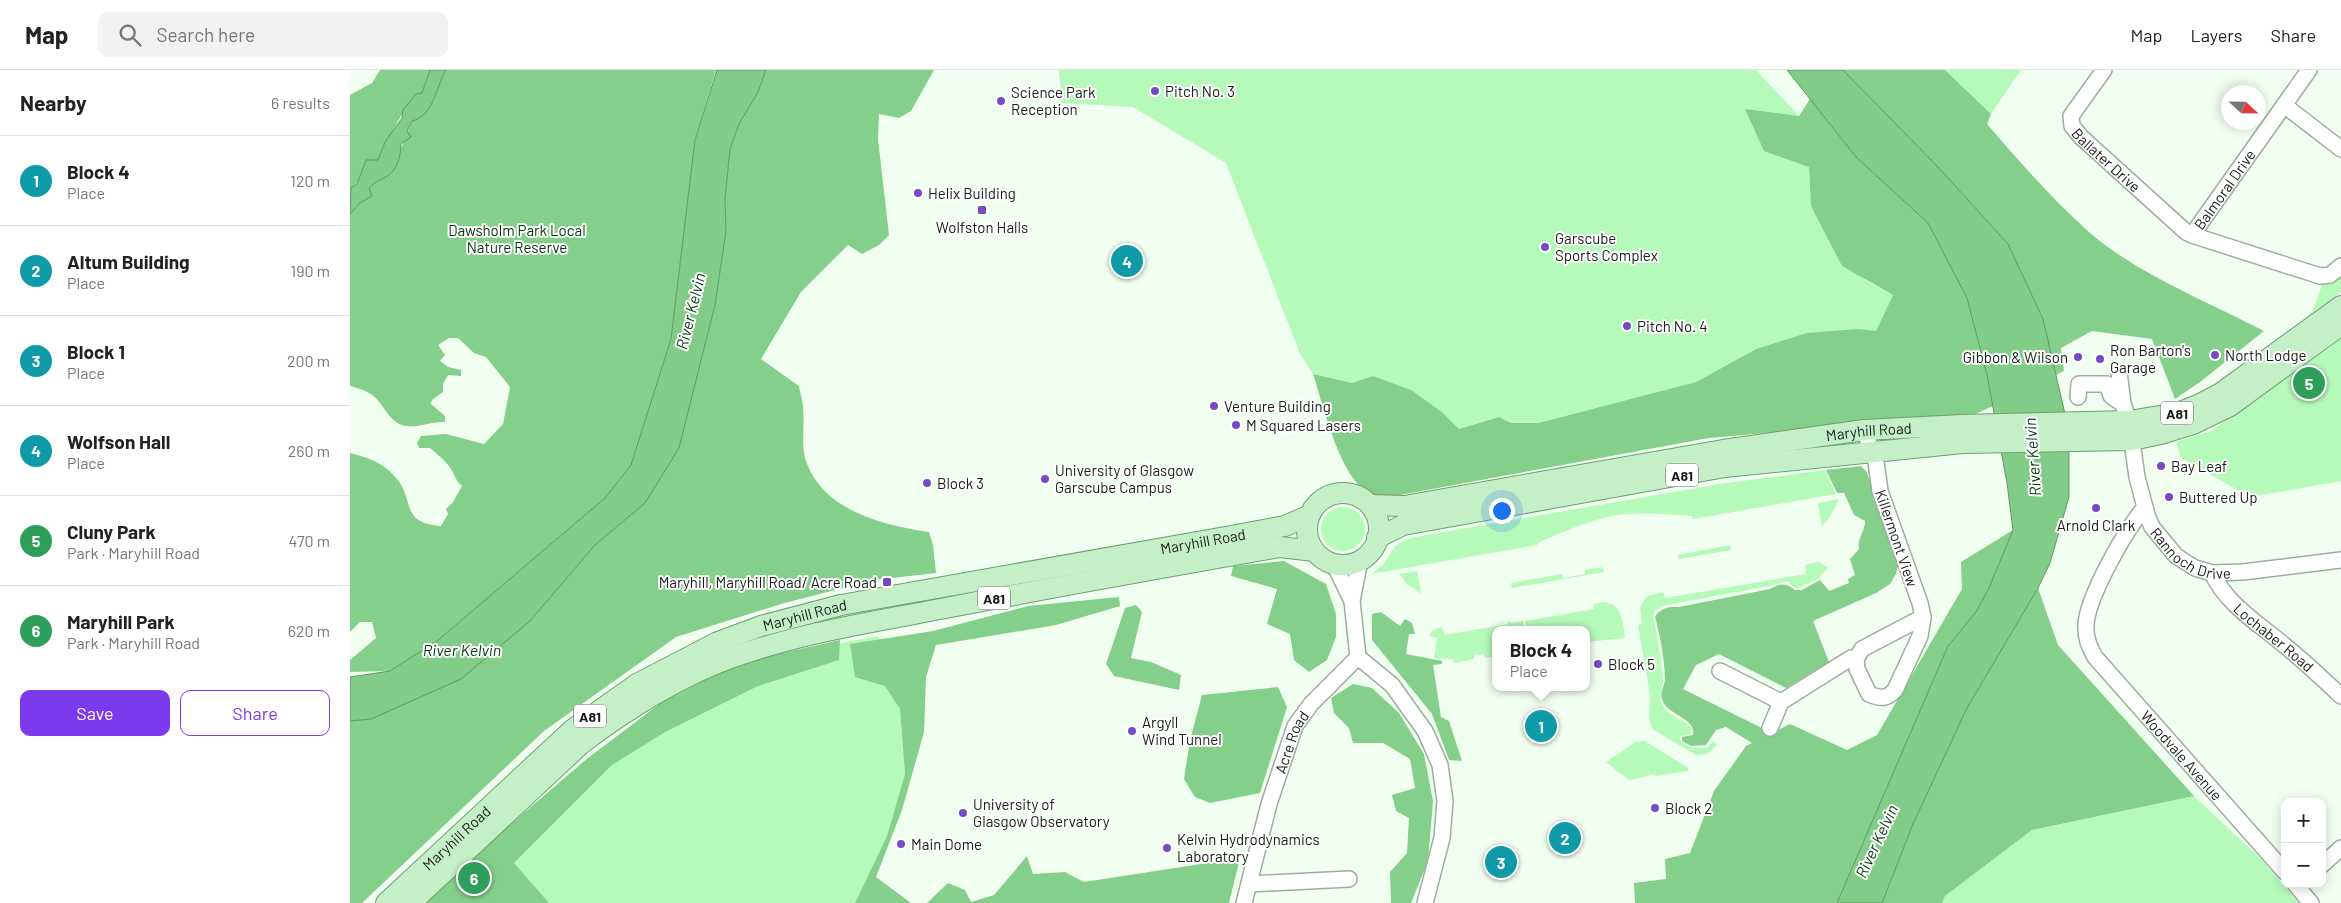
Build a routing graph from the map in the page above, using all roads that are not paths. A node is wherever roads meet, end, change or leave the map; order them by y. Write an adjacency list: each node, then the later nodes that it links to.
1 (2104, 70): 5 (street, Ballater Drive)
2 (2309, 70): 3 (street, Balmoral Drive)
3 (2284, 105): 4 (street); 5 (street, Balmoral Drive)
4 (2341, 149)
5 (2192, 235): 6 (street)
6 (2341, 266)
7 (2341, 306): 11 (main road, Maryhill Road / A81)
8 (2341, 326): 11 (main road, Maryhill Road / A81)
9 (2119, 372): 11 (street, Rannoch Drive)
10 (2078, 397): 11 (street)
11 (2128, 422): 13 (main road, Maryhill Road / A81); 16 (street, Rannoch Drive)
12 (1864, 430): 13 (main road, Maryhill Road / A81); 14 (street, Killermont View); 15 (main road, Maryhill Road / A81)
13 (1962, 434): 14 (main road, Maryhill Road / A81)
14 (1873, 453): 18 (main road, Maryhill Road / A81); 25 (street, Killermont View)
15 (1370, 505): 17 (main road, A81); 18 (main road)
16 (2145, 507): 23 (street, Rannoch Drive); 35 (street, Woodvale Avenue)
17 (1310, 515): 19 (main road); 32 (main road, Maryhill Road / A81)
18 (1377, 538): 20 (main road, A81)
19 (1314, 551): 22 (main road, A81); 32 (main road, Maryhill Road / A81)
20 (1360, 560): 22 (main road); 24 (street)
21 (2341, 560): 23 (street, Rannoch Drive)
22 (1334, 564): 24 (street)
23 (2212, 573): 29 (street, Lochaber Road)
24 (1352, 602): 26 (street)
25 (1923, 617): 27 (street); 27 (street, Killermont View)
26 (1358, 657): 37 (street, Acre Road); 42 (street)
27 (1856, 659): 30 (street)
28 (1720, 670): 30 (street)
29 (2341, 696)
30 (1781, 702): 31 (street)
31 (1770, 728)
32 (459, 846): 39 (main road, Maryhill Road / A81); 40 (main road, Maryhill Road / A81)
33 (2341, 848): 34 (street)
34 (2326, 861)
35 (2281, 867)
36 (1350, 879): 37 (street)
37 (1249, 884): 41 (street, Acre Road)
38 (2300, 888): 43 (street)
39 (386, 903)
40 (412, 903)
41 (1244, 903)
42 (1425, 903)
43 (2311, 903)

